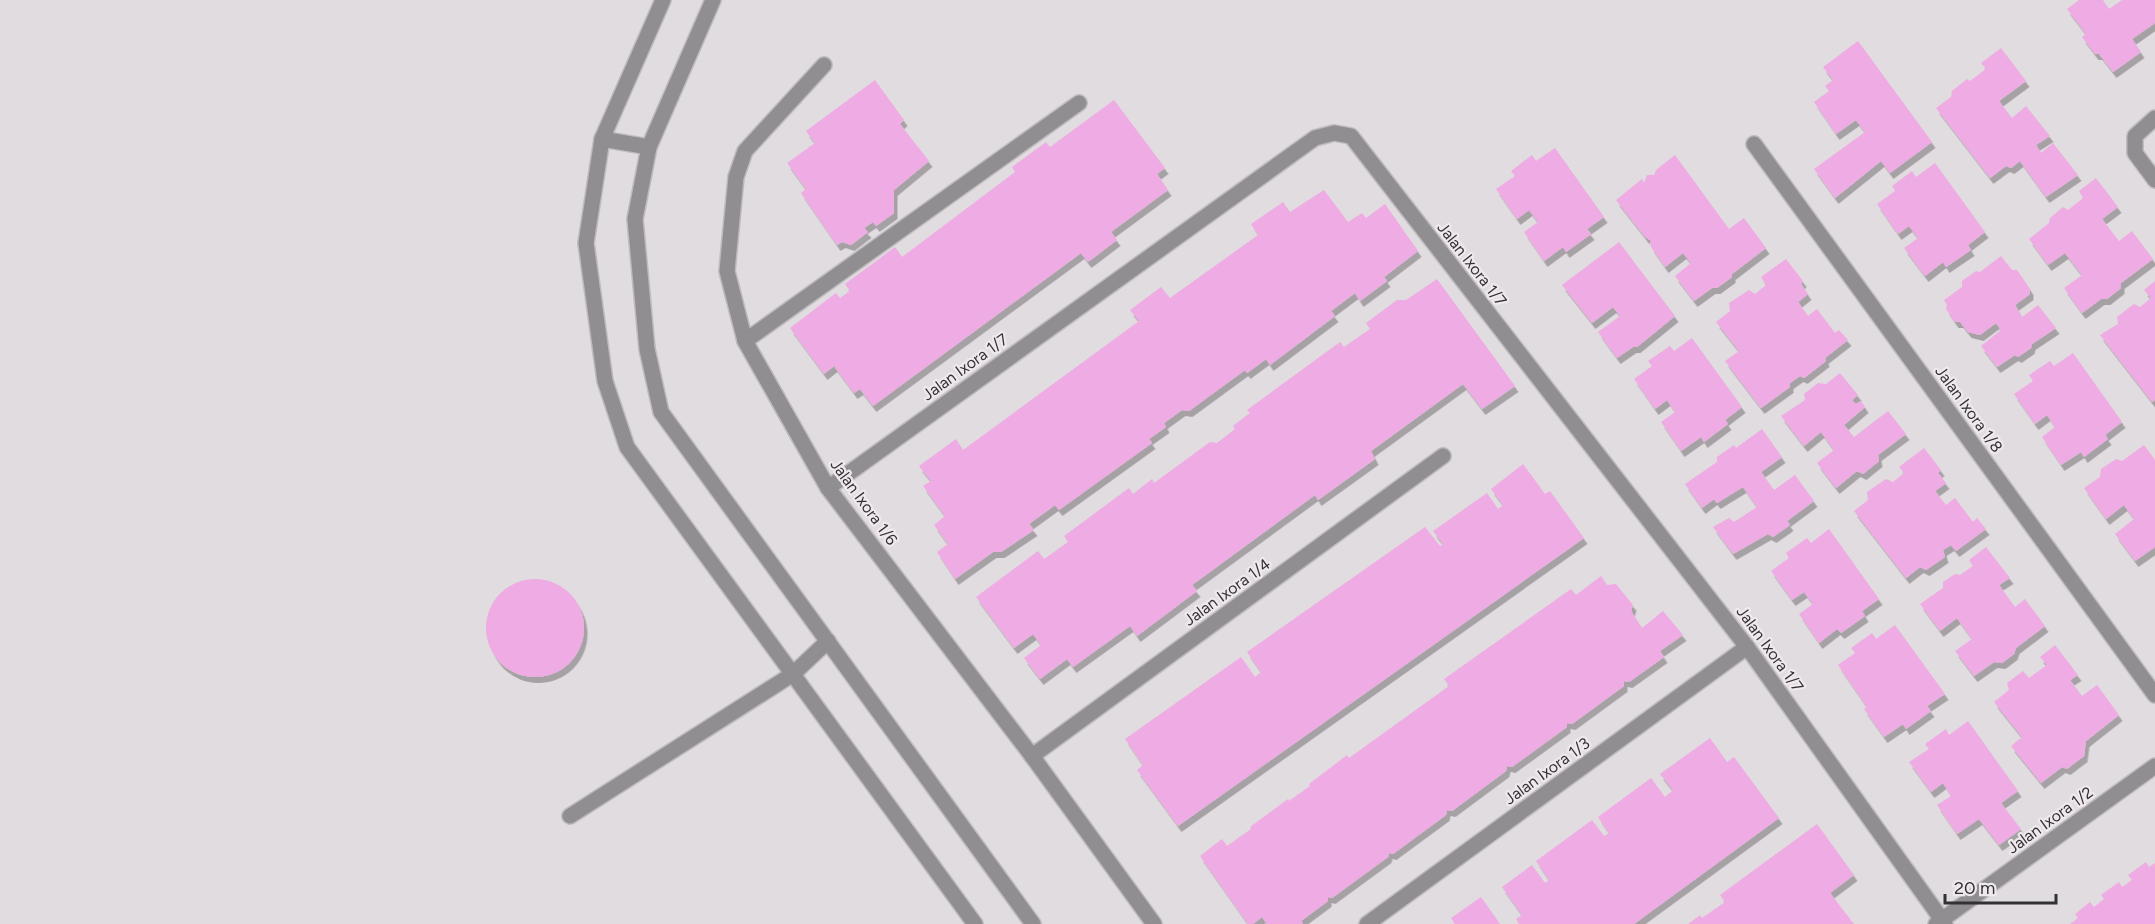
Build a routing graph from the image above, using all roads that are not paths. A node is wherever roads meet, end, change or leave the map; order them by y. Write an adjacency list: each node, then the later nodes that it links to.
1 (663, 0): 6 (street)
2 (713, 0): 8 (street)
3 (824, 66): 10 (street, Jalan Ixora 1/6)
4 (1079, 103): 10 (street)
5 (2155, 118): 9 (street)
6 (602, 139): 8 (street); 15 (street)
7 (1754, 144): 16 (street, Jalan Ixora 1/8)
8 (649, 147): 13 (street)
9 (2155, 180)
10 (745, 341): 12 (street, Jalan Ixora 1/6)
11 (1443, 456): 17 (street, Jalan Ixora 1/4)
12 (828, 488): 14 (street, Jalan Ixora 1/7); 17 (street, Jalan Ixora 1/6)
13 (828, 641): 15 (street); 22 (street)
14 (1747, 647): 20 (street, Jalan Ixora 1/7); 24 (street, Jalan Ixora 1/3)
15 (793, 674): 19 (street); 21 (street)
16 (2155, 695)
17 (1032, 756): 23 (street, Jalan Ixora 1/6)
18 (2155, 766): 20 (street, Jalan Ixora 1/2)
19 (570, 816)
20 (1941, 923)
21 (975, 924)
22 (1033, 924)
23 (1154, 924)
24 (1367, 924)

